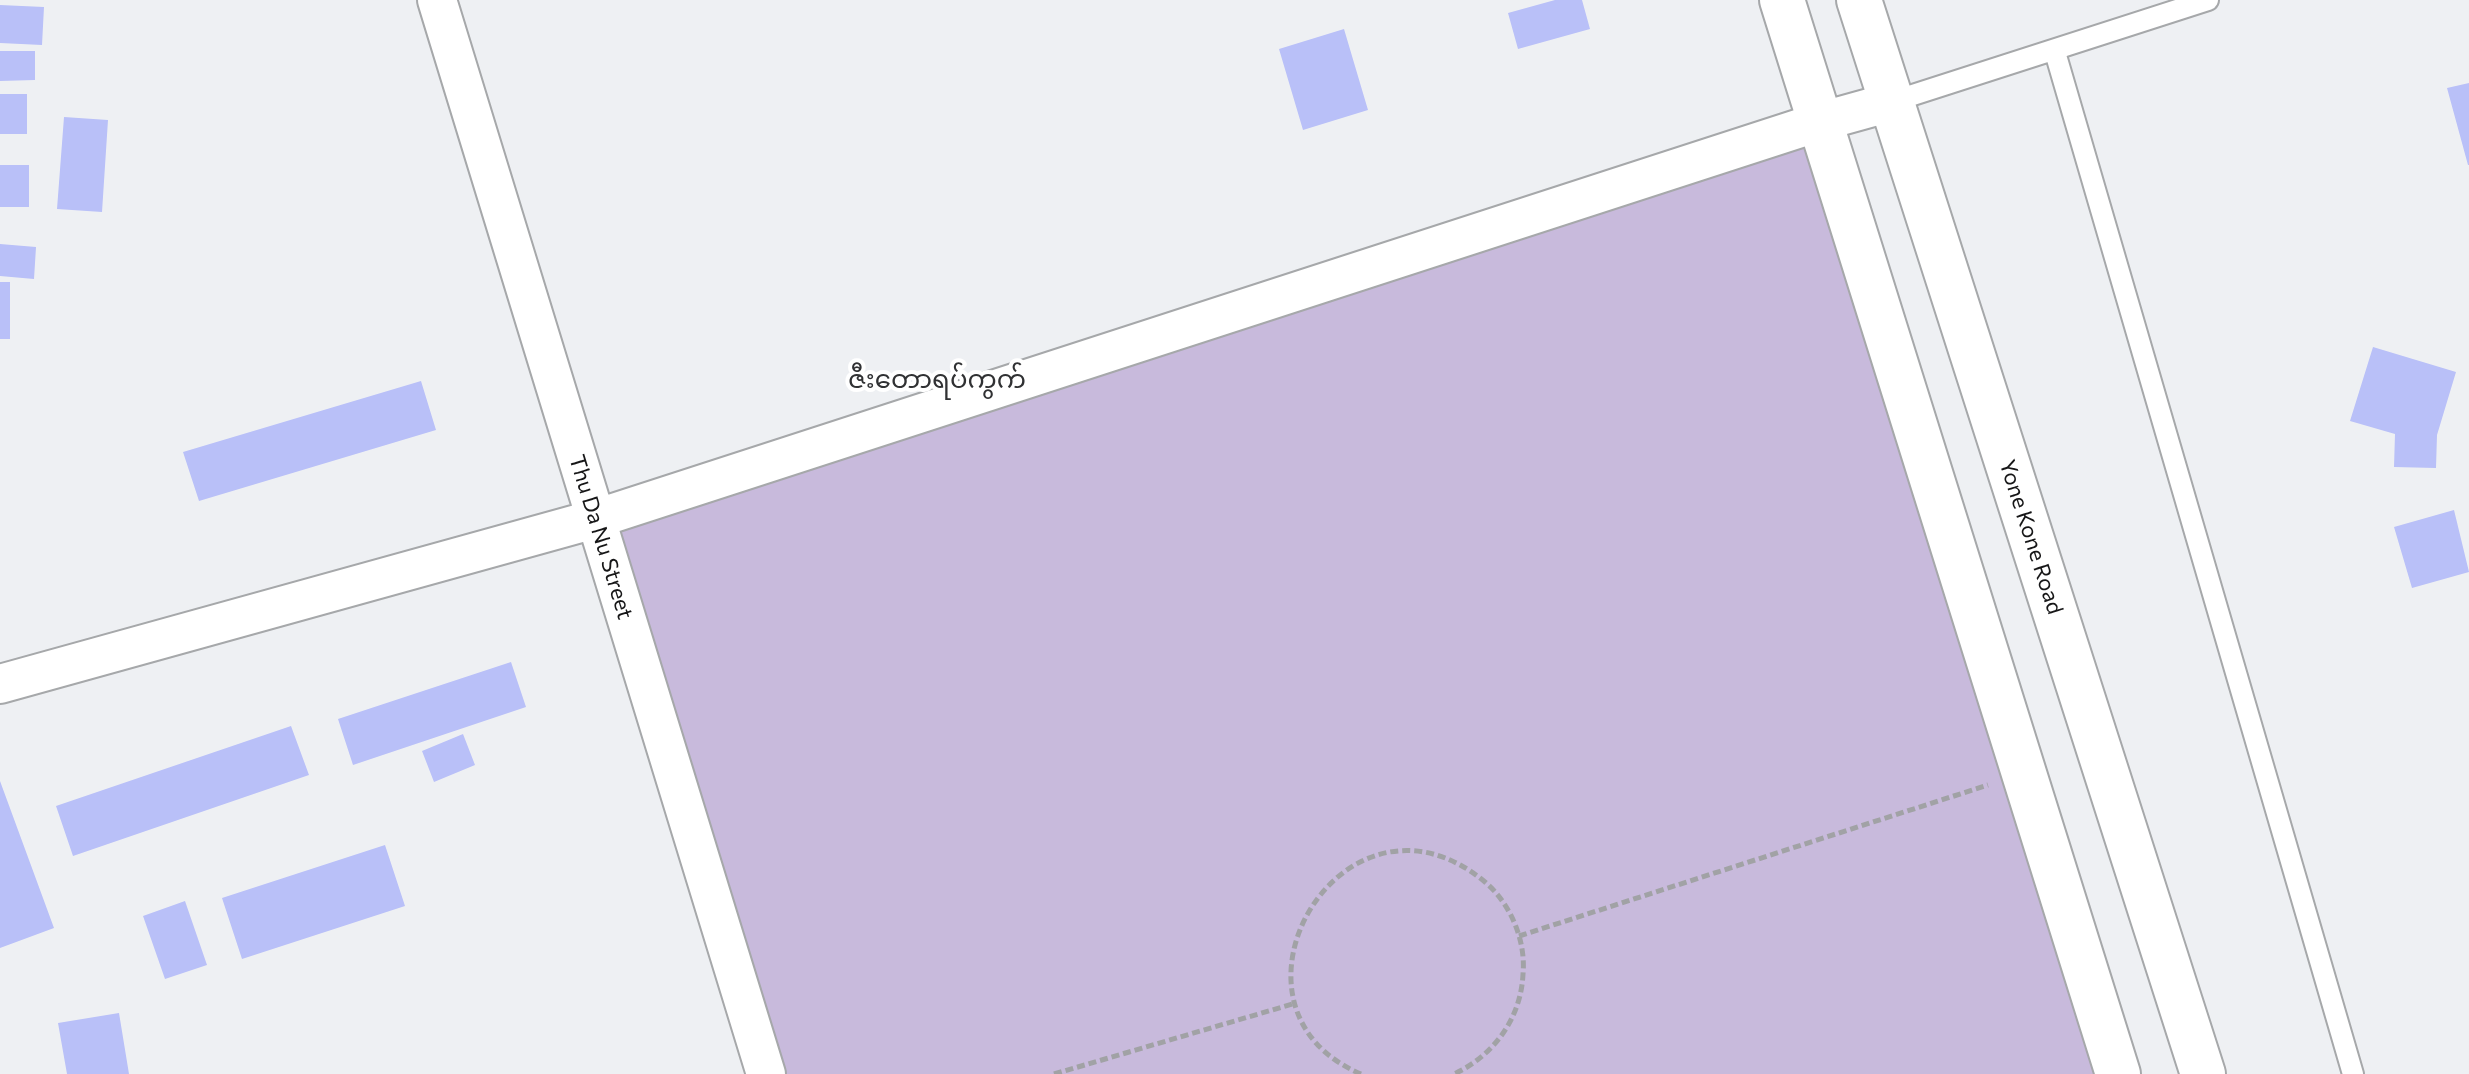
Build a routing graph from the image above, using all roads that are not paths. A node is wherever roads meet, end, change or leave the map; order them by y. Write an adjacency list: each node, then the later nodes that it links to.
1 (437, 0): 8 (street, Thu Da Nu Street)
2 (1782, 0): 7 (street)
3 (1859, 0): 6 (street, Yone Kone Road)
4 (2208, 0): 5 (lane)
5 (2055, 52): 6 (lane); 13 (lane)
6 (1891, 102): 7 (street); 12 (street, Yone Kone Road)
7 (1819, 122): 8 (street); 11 (street)
8 (595, 519): 9 (street); 10 (street, Thu Da Nu Street)
9 (0, 684)
10 (766, 1074)
11 (2118, 1074)
12 (2203, 1074)
13 (2353, 1074)

